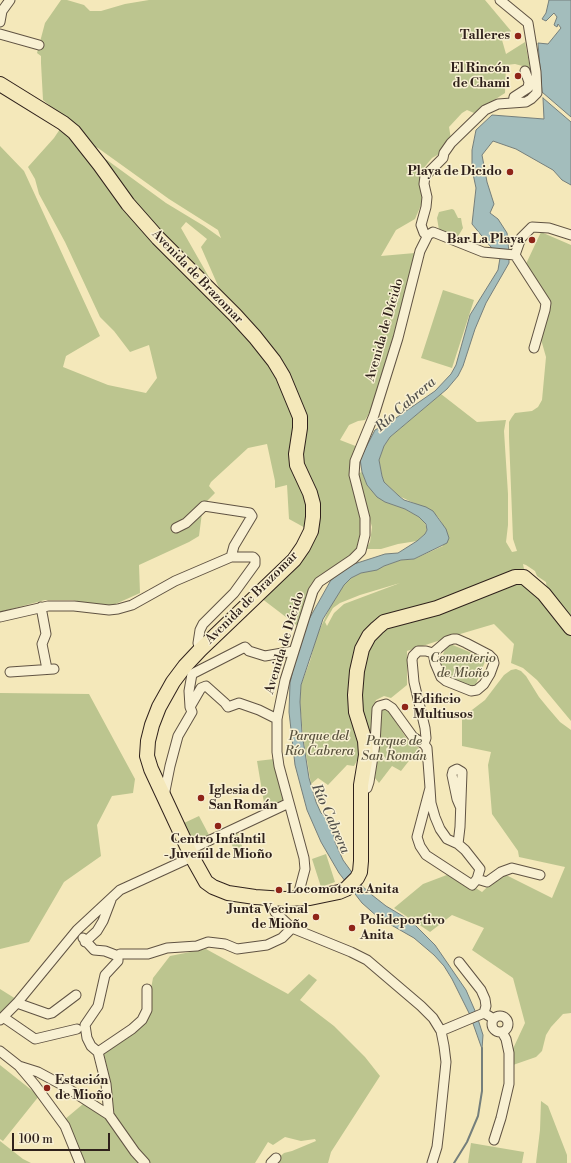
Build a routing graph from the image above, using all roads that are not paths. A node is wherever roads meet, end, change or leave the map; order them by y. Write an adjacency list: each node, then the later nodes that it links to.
1 (10, 0): 3 (street)
2 (500, 0): 9 (street)
3 (1, 11): 4 (street)
4 (0, 22)
5 (0, 34): 6 (street)
6 (39, 45)
7 (526, 70): 9 (street)
8 (0, 84): 19 (highway, Avenida de Brazomar)
9 (513, 103): 10 (street)
10 (428, 235): 12 (street); 20 (street, Avenida de Dícido)
11 (571, 235): 12 (street)
12 (515, 255): 13 (street)
13 (534, 348)
14 (176, 528): 15 (street)
15 (231, 558): 16 (street); 19 (street)
16 (41, 608): 17 (street); 22 (street)
17 (0, 616)
18 (571, 628): 28 (highway)
19 (200, 650): 27 (highway, Avenida de Brazomar)
20 (294, 651): 23 (street); 24 (street, Avenida de Dícido)
21 (433, 653): 21 (street); 25 (street)
22 (10, 672)
23 (190, 707): 24 (street); 27 (street)
24 (277, 720): 29 (street, Avenida de Dícido)
25 (424, 744): 26 (street); 28 (street)
26 (430, 788): 31 (street); 34 (street)
27 (162, 792): 32 (highway, Avenida de Brazomar)
28 (361, 792): 36 (highway, Avenida de Brazomar)
29 (289, 803): 32 (street); 36 (street, Avenida de Dícido)
30 (460, 806): 31 (street)
31 (458, 844): 34 (street)
32 (190, 854): 35 (street); 36 (highway, Avenida de Brazomar)
33 (540, 875): 34 (street)
34 (477, 879)
35 (112, 898): 39 (street); 40 (street)
36 (282, 902): 37 (street); 37 (street, Avenida de Dícido)
37 (284, 920): 38 (street)
38 (292, 928): 41 (street); 49 (street)
39 (77, 930): 40 (street); 45 (street)
40 (85, 942): 41 (street)
41 (118, 956): 52 (street)
42 (459, 962): 46 (street)
43 (147, 989): 52 (street)
44 (76, 995): 45 (street)
45 (17, 1003): 47 (street)
46 (487, 1015): 49 (street); 50 (street); 50 (street)
47 (2, 1019): 48 (street)
48 (77, 1029)
49 (441, 1031): 58 (street)
50 (502, 1032): 55 (street)
51 (0, 1051): 53 (street)
52 (98, 1052): 54 (street)
53 (19, 1066): 54 (street); 56 (street)
54 (109, 1115): 57 (street)
55 (494, 1140)
56 (80, 1163)
57 (146, 1163)
58 (432, 1163)

